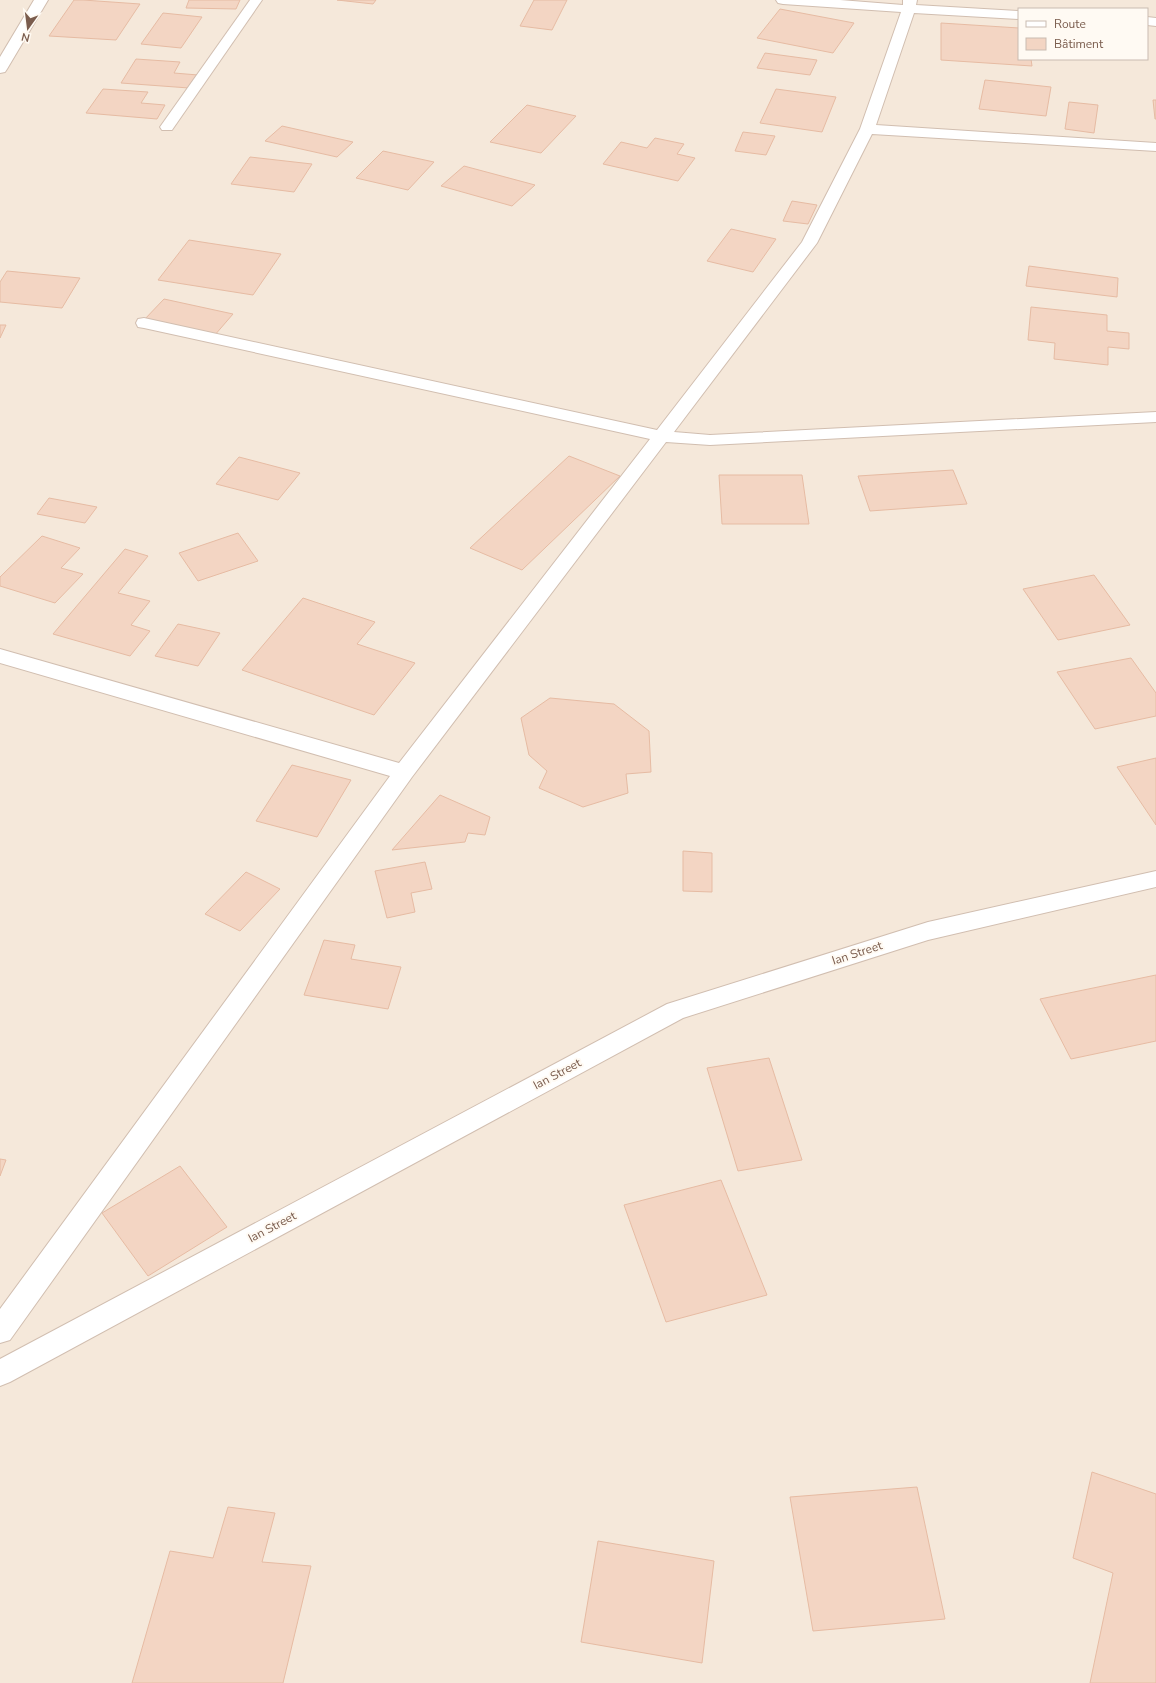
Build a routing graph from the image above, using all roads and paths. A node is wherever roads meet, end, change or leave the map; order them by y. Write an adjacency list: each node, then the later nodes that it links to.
1 (41, 0): 6 (street)
2 (256, 0): 7 (lane)
3 (783, 0): 4 (street)
4 (910, 5): 5 (street); 8 (street)
5 (1018, 15)
6 (0, 69)
7 (167, 127)
8 (867, 129): 9 (street); 12 (street)
9 (1156, 147)
10 (144, 323): 12 (street)
11 (1156, 417): 12 (street)
12 (661, 436): 14 (street)
13 (0, 656): 14 (street)
14 (404, 772): 16 (street)
15 (1156, 879): 17 (street, Ian Street)
16 (0, 1331)
17 (0, 1373)

